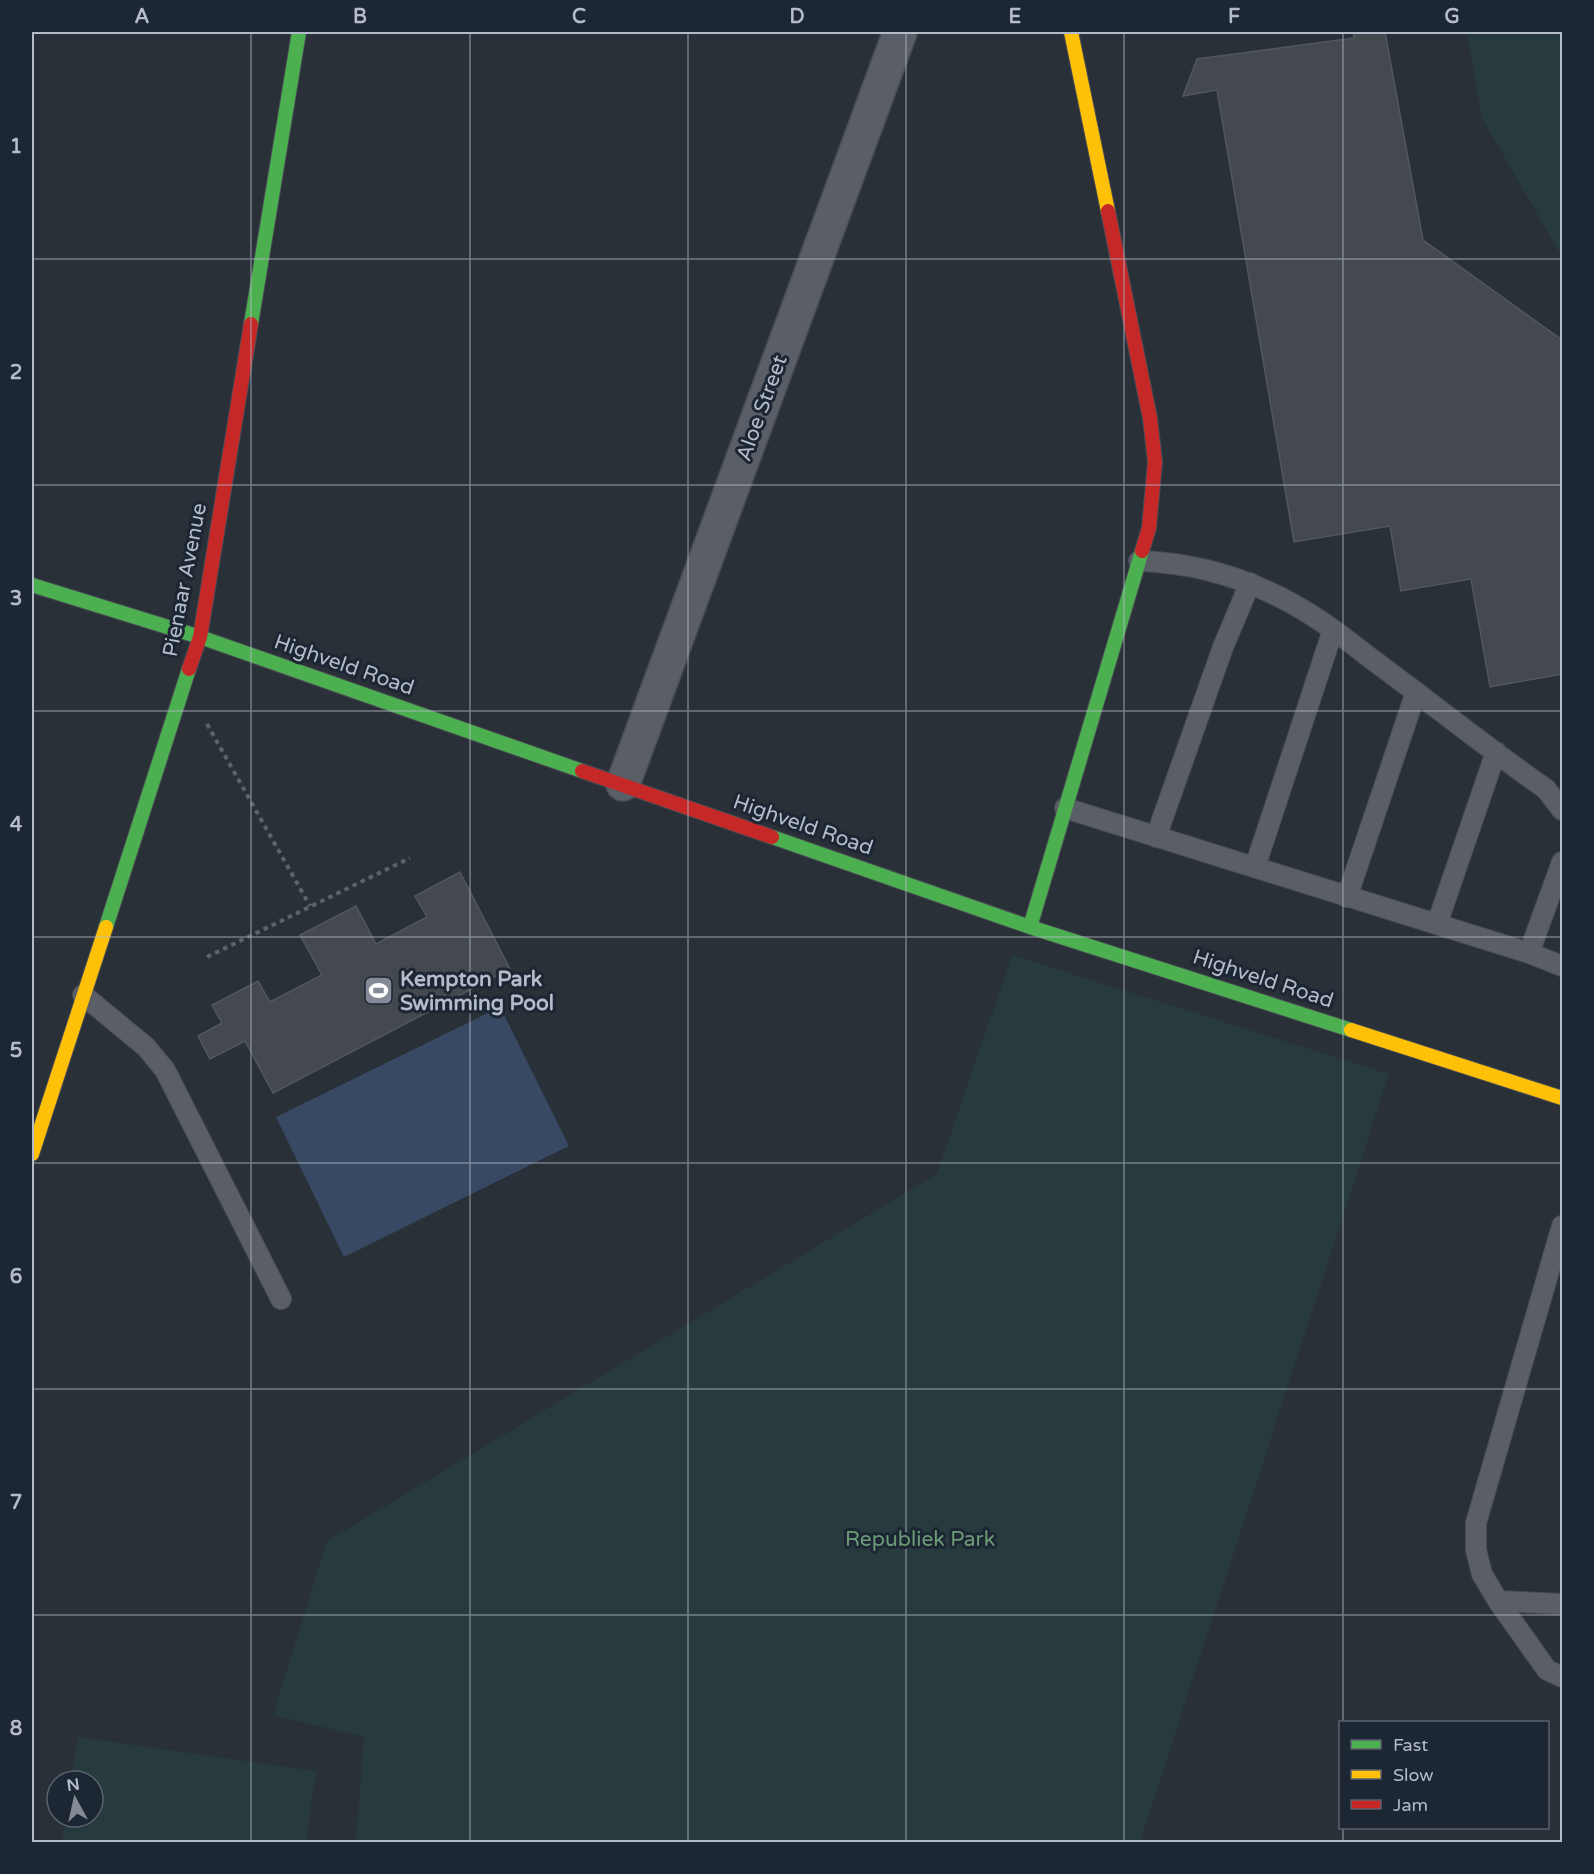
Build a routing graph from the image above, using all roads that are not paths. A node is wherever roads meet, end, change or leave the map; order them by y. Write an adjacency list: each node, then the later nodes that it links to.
1 (299, 32): 8 (street, Pienaar Avenue)
2 (900, 32): 11 (street, Aloe Street)
3 (1071, 32): 4 (street)
4 (1139, 561): 5 (lane); 12 (street)
5 (1250, 583): 7 (lane); 14 (lane)
6 (32, 585): 8 (street, Highveld Road)
7 (1333, 630): 9 (lane); 16 (lane)
8 (200, 637): 11 (street, Highveld Road); 22 (street, Pienaar Avenue)
9 (1416, 692): 10 (lane); 17 (lane)
10 (1496, 752): 13 (lane); 18 (lane)
11 (623, 784): 19 (street, Highveld Road)
12 (1065, 808): 14 (lane); 19 (street)
13 (1563, 810)
14 (1156, 837): 16 (lane)
15 (1563, 862): 20 (lane)
16 (1255, 867): 17 (lane)
17 (1347, 897): 18 (lane)
18 (1437, 924): 20 (lane)
19 (1030, 927): 23 (street, Highveld Road)
20 (1529, 953): 21 (lane)
21 (1563, 966)
22 (83, 995): 24 (street, Pienaar Avenue); 26 (lane)
23 (1563, 1098)
24 (32, 1154)
25 (1563, 1226): 27 (lane)
26 (281, 1299)
27 (1498, 1601): 28 (lane); 29 (lane)
28 (1563, 1604)
29 (1563, 1677)

